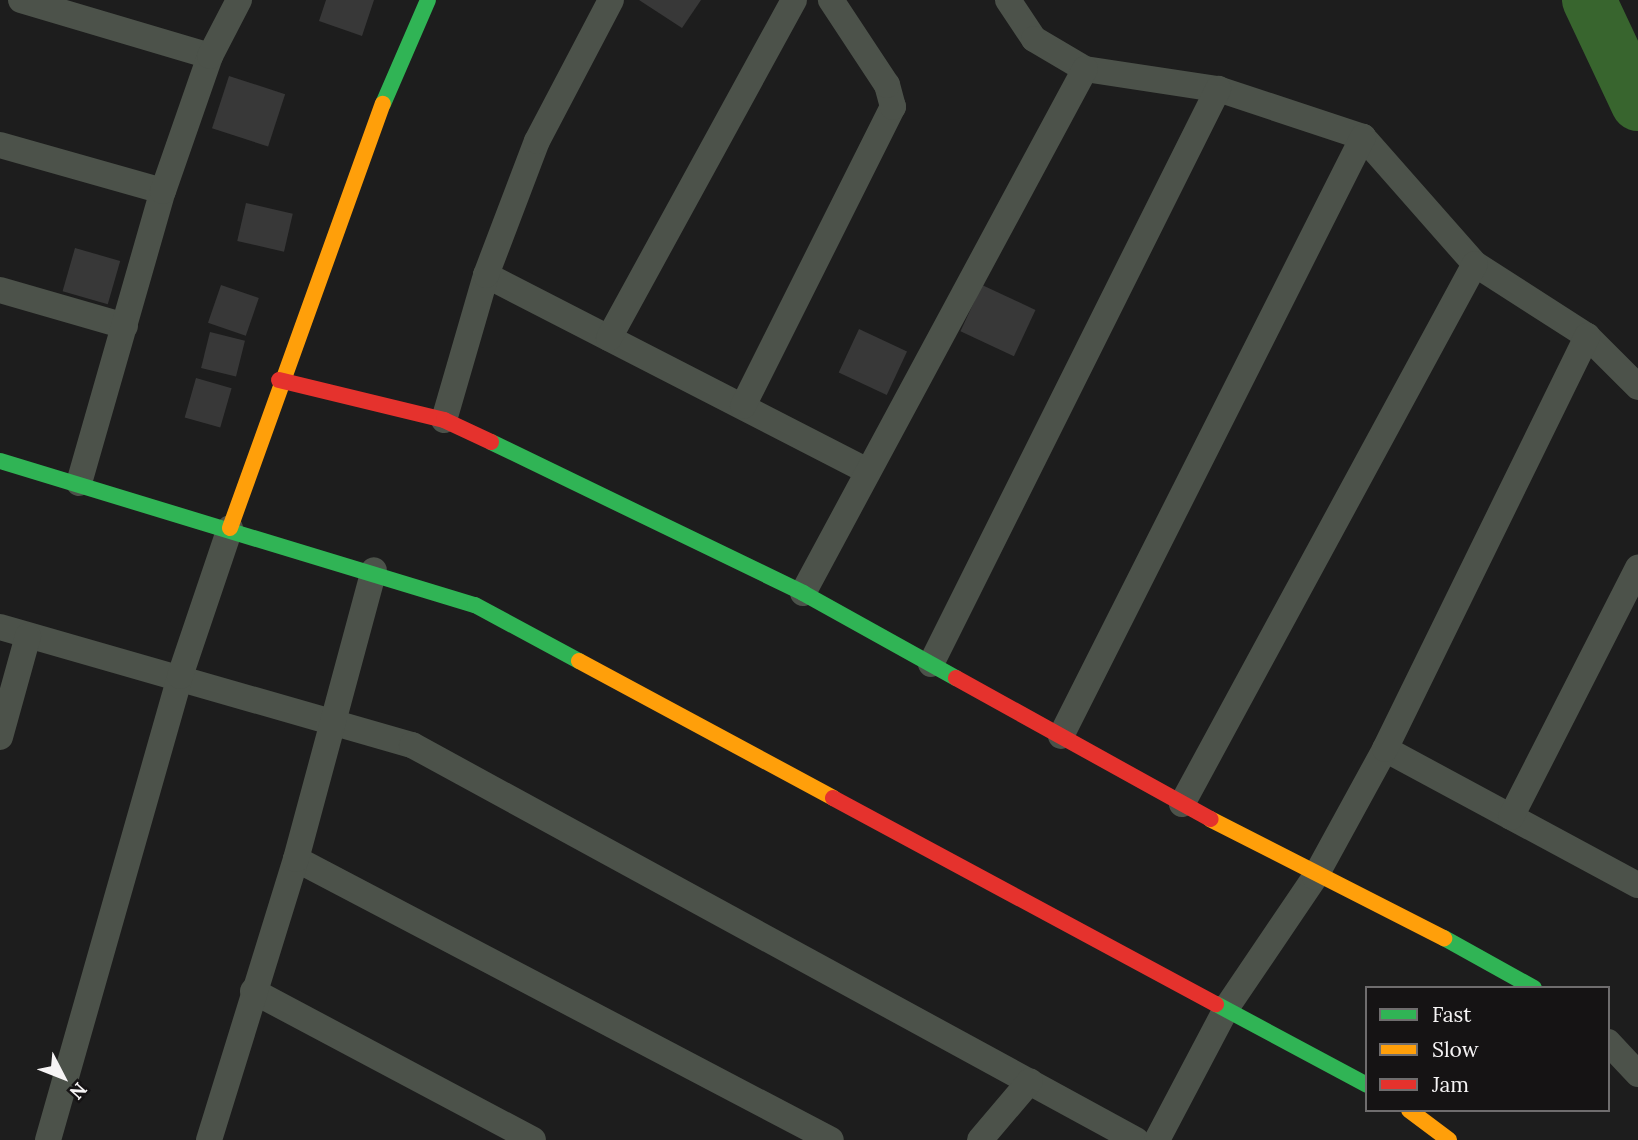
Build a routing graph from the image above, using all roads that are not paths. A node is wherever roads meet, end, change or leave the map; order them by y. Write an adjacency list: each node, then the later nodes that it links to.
1 (21, 0): 8 (street)
2 (239, 0): 8 (street)
3 (428, 0): 20 (street)
4 (611, 0): 15 (street)
5 (794, 0): 19 (street)
6 (831, 0): 22 (street)
7 (1008, 0): 9 (street)
8 (210, 57): 13 (street)
9 (1085, 69): 10 (street); 25 (street)
10 (1218, 89): 11 (street); 33 (street)
11 (1363, 137): 14 (street); 36 (street)
12 (0, 145): 13 (street)
13 (163, 191): 17 (street)
14 (1475, 264): 18 (street); 39 (street)
15 (486, 275): 19 (street); 23 (street)
16 (0, 290): 17 (street)
17 (125, 326): 26 (street)
18 (1587, 335): 21 (street); 38 (street)
19 (609, 338): 22 (street)
20 (279, 380): 23 (street); 27 (street)
21 (1638, 387)
22 (743, 406): 25 (street)
23 (444, 420): 30 (street)
24 (0, 460): 26 (street)
25 (869, 471): 30 (street)
26 (79, 483): 27 (street)
27 (230, 528): 29 (street); 34 (street)
28 (1638, 568): 40 (street)
29 (374, 570): 35 (street); 46 (street)
30 (803, 593): 33 (street)
31 (0, 627): 32 (street)
32 (28, 636): 34 (street); 37 (street)
33 (931, 664): 36 (street)
34 (180, 676): 35 (street); 53 (street)
35 (331, 717): 41 (street); 49 (street)
36 (1061, 736): 39 (street)
37 (0, 737)
38 (1385, 750): 40 (street); 42 (street)
39 (1182, 804): 42 (street)
40 (1511, 817): 43 (street)
41 (296, 859): 45 (street); 55 (street)
42 (1315, 877): 44 (street); 46 (street)
43 (1638, 884)
44 (1531, 986)
45 (253, 991): 52 (street); 54 (street)
46 (1227, 1007): 50 (street); 58 (street)
47 (1610, 1044): 48 (street)
48 (1638, 1074)
49 (1030, 1081): 56 (street); 57 (street)
50 (1365, 1084)
51 (1412, 1112): 59 (street)
52 (214, 1138)
53 (48, 1140)
54 (533, 1140)
55 (831, 1140)
56 (980, 1140)
57 (1136, 1140)
58 (1157, 1140)
59 (1449, 1140)

